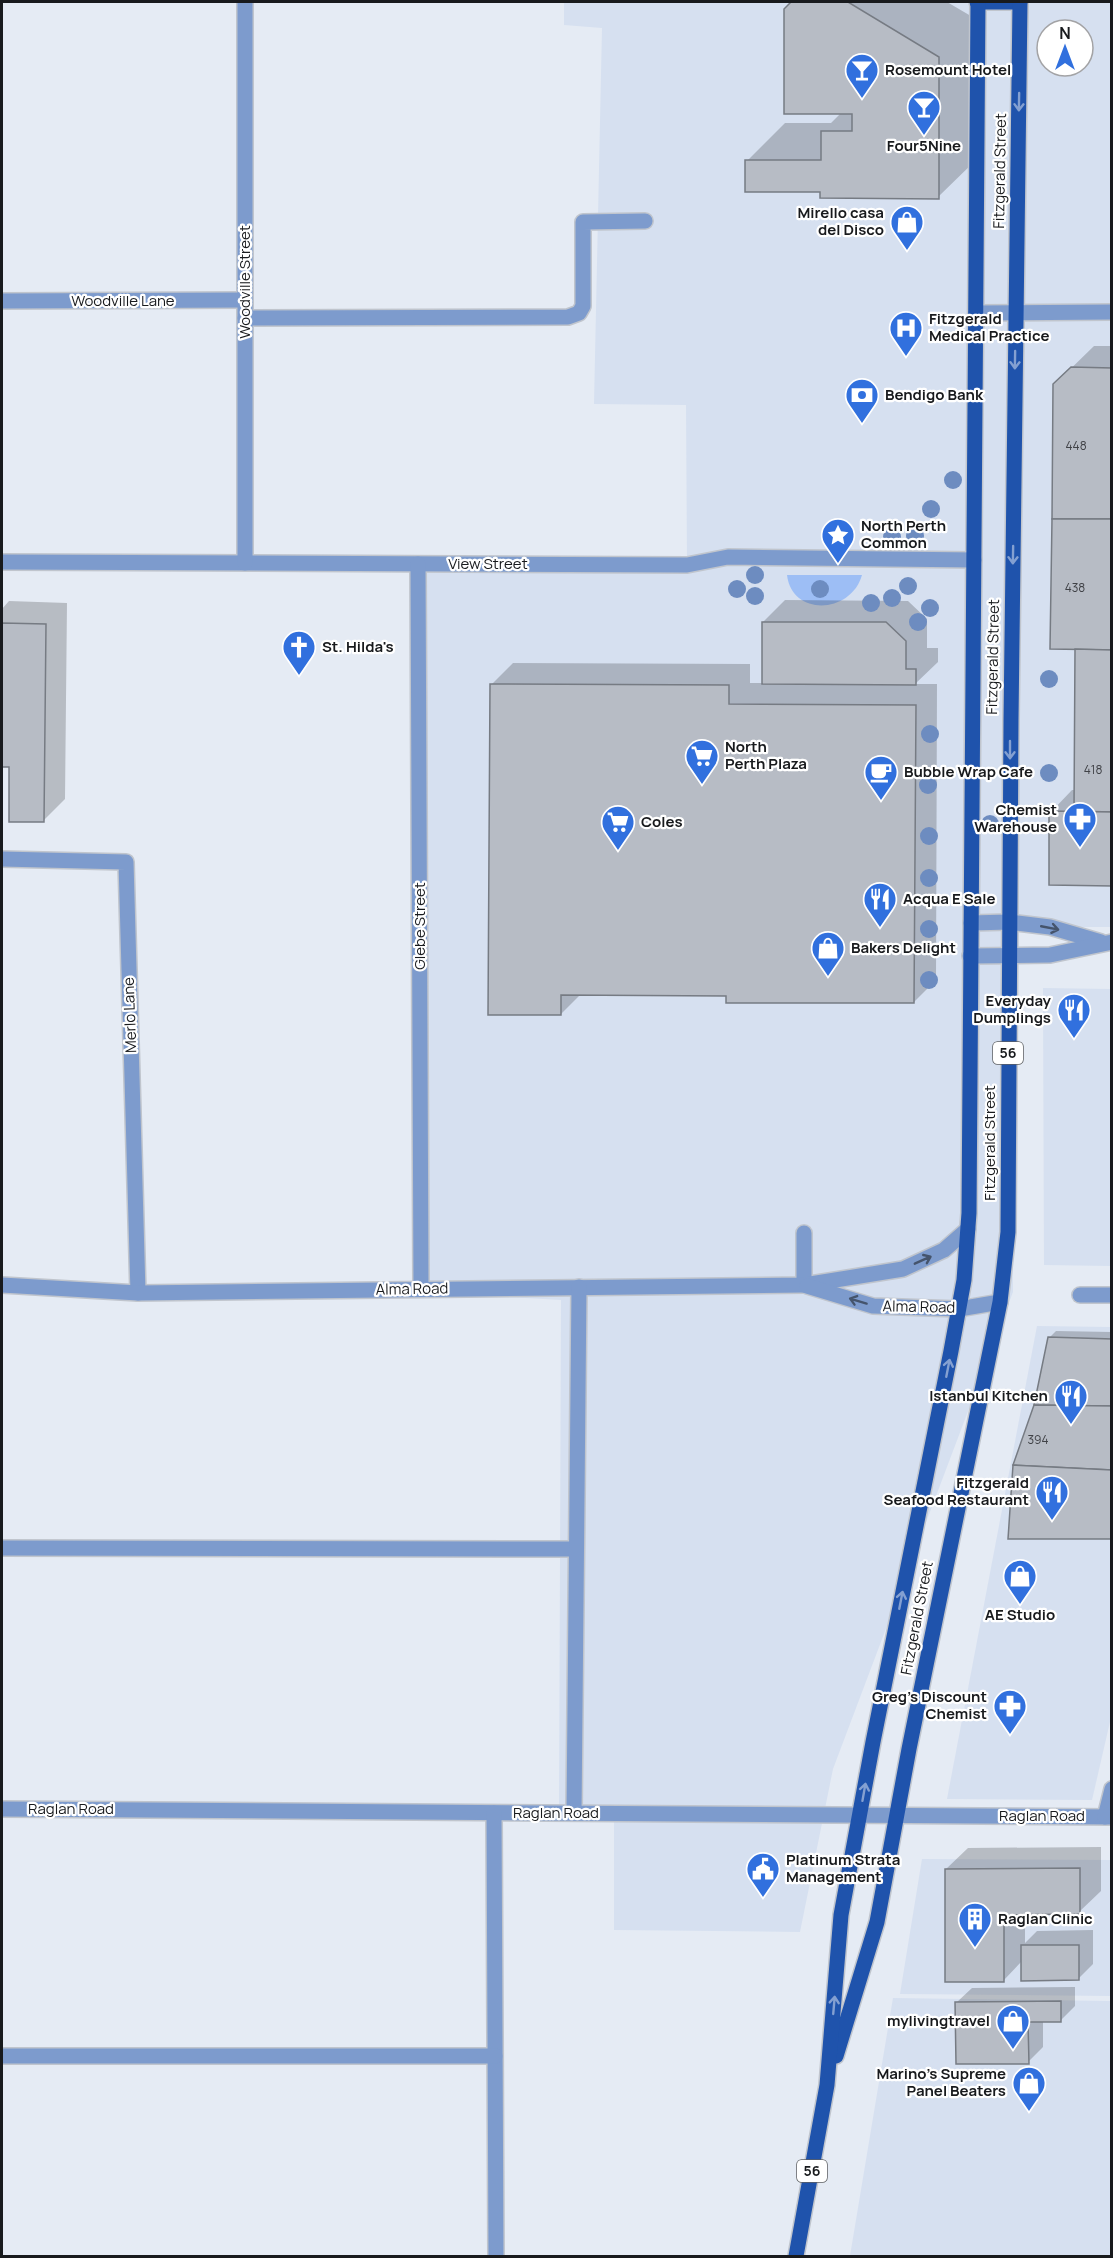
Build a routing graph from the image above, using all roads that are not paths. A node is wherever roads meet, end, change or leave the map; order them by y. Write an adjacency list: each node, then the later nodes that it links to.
1 (245, 2): 5 (street, Woodville Street)
2 (978, 2): 3 (main road); 8 (main road, Fitzgerald Street / 56)
3 (1020, 2): 9 (main road, Fitzgerald Street / 56, one-way to 9)
4 (645, 221): 10 (street)
5 (245, 300): 6 (street, Woodville Lane); 10 (street, Woodville Street)
6 (2, 301)
7 (1112, 312): 9 (street)
8 (976, 313): 9 (street); 11 (main road, Fitzgerald Street / 56)
9 (1016, 313): 16 (main road, Fitzgerald Street / 56, one-way to 16)
10 (245, 318): 13 (street, Woodville Street)
11 (974, 560): 14 (street, View Street); 17 (main road, Fitzgerald Street / 56)
12 (2, 562): 13 (street, View Street)
13 (245, 563): 14 (street, View Street)
14 (418, 564): 27 (street, Glebe Street)
15 (2, 859): 29 (street, Merlo Lane)
16 (1009, 922): 17 (street); 18 (street, one-way to 18); 19 (main road, Fitzgerald Street / 56)
17 (971, 923): 20 (main road, Fitzgerald Street / 56)
18 (1108, 942): 19 (street)
19 (1009, 955): 20 (street); 32 (main road, Fitzgerald Street / 56)
20 (970, 956): 21 (main road, Fitzgerald Street / 56)
21 (968, 1229): 24 (street, Alma Road, one-way to 21); 33 (main road, Fitzgerald Street / 56)
22 (804, 1233): 24 (street)
23 (2, 1285): 25 (street, Alma Road)
24 (804, 1285): 26 (street, Alma Road); 33 (street, Alma Road, one-way to 24)
25 (19, 1287): 28 (street, Alma Road); 29 (street, Alma Road)
26 (579, 1287): 27 (street, Alma Road); 35 (street)
27 (421, 1289): 29 (street, Alma Road)
28 (2, 1293)
29 (138, 1293)
30 (1080, 1295): 31 (street)
31 (1112, 1295)
32 (1000, 1302): 33 (street, Alma Road); 41 (main road, Fitzgerald Street / 56)
33 (959, 1309): 40 (main road, Fitzgerald Street / 56, one-way to 33)
34 (2, 1548): 35 (street)
35 (576, 1549): 39 (street)
36 (1112, 1790): 42 (street)
37 (2, 1809): 38 (street, Raglan Road)
38 (494, 1813): 39 (street, Raglan Road); 44 (street)
39 (574, 1813): 40 (street, Raglan Road)
40 (860, 1815): 41 (street, Raglan Road); 45 (main road, Fitzgerald Street / 56, one-way to 40)
41 (897, 1816): 42 (street, Raglan Road); 45 (main road, Fitzgerald Street / 56)
42 (1108, 1817)
43 (2, 2056): 44 (street)
44 (495, 2056): 46 (street)
45 (827, 2085): 47 (main road, Fitzgerald Street / 56)
46 (496, 2256)
47 (796, 2256)

